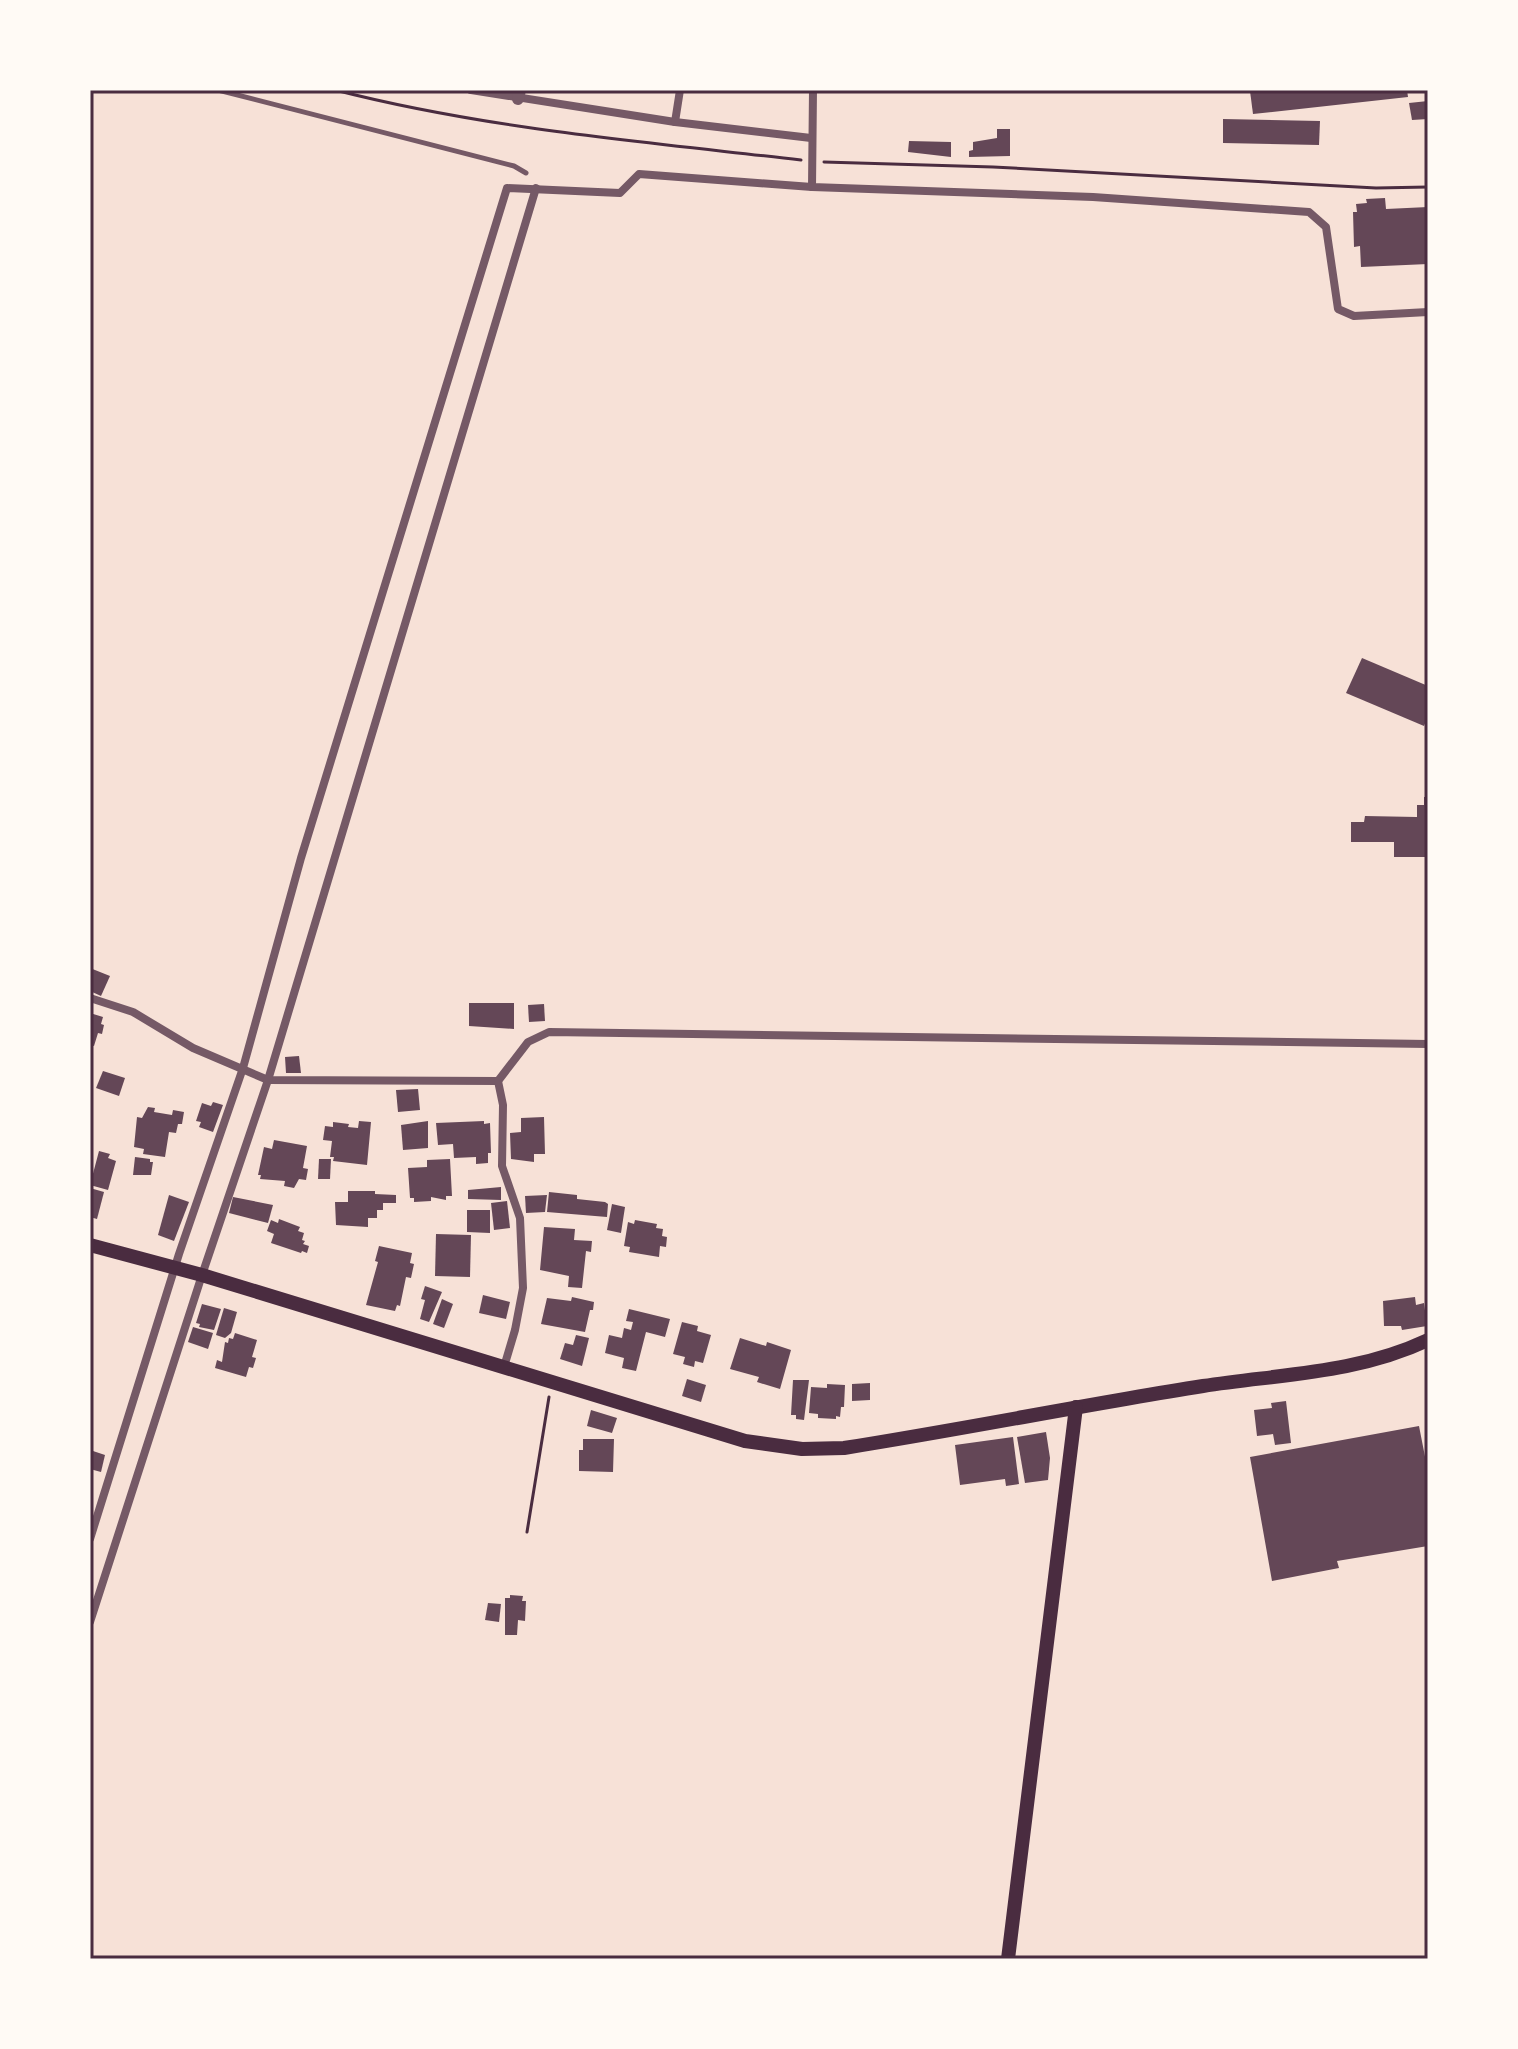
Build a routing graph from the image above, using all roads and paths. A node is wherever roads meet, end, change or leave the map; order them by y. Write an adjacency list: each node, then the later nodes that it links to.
1 (218, 90): 11 (lane)
2 (335, 90): 9 (path)
3 (471, 90): 6 (street)
4 (680, 90): 7 (street)
5 (813, 90): 8 (street)
6 (519, 95): 7 (street)
7 (675, 122): 8 (street)
8 (811, 138): 12 (street)
9 (800, 160)
10 (822, 162): 13 (path)
11 (526, 173)
12 (812, 187): 14 (street); 15 (street)
13 (1428, 187)
14 (536, 188): 18 (street); 19 (street)
15 (1428, 312)
16 (90, 998): 18 (street)
17 (1428, 1044): 20 (street)
18 (243, 1068): 19 (street); 22 (street)
19 (268, 1080): 20 (street); 23 (street)
20 (498, 1081): 25 (street)
21 (90, 1245): 22 (main road)
22 (175, 1269): 23 (main road); 29 (street)
23 (202, 1275): 25 (main road); 30 (street)
24 (1428, 1340): 27 (main road)
25 (504, 1367): 26 (main road)
26 (551, 1382): 27 (main road); 28 (path)
27 (1076, 1407): 31 (main road)
28 (527, 1532)
29 (90, 1539)
30 (90, 1622)
31 (1008, 1959)

